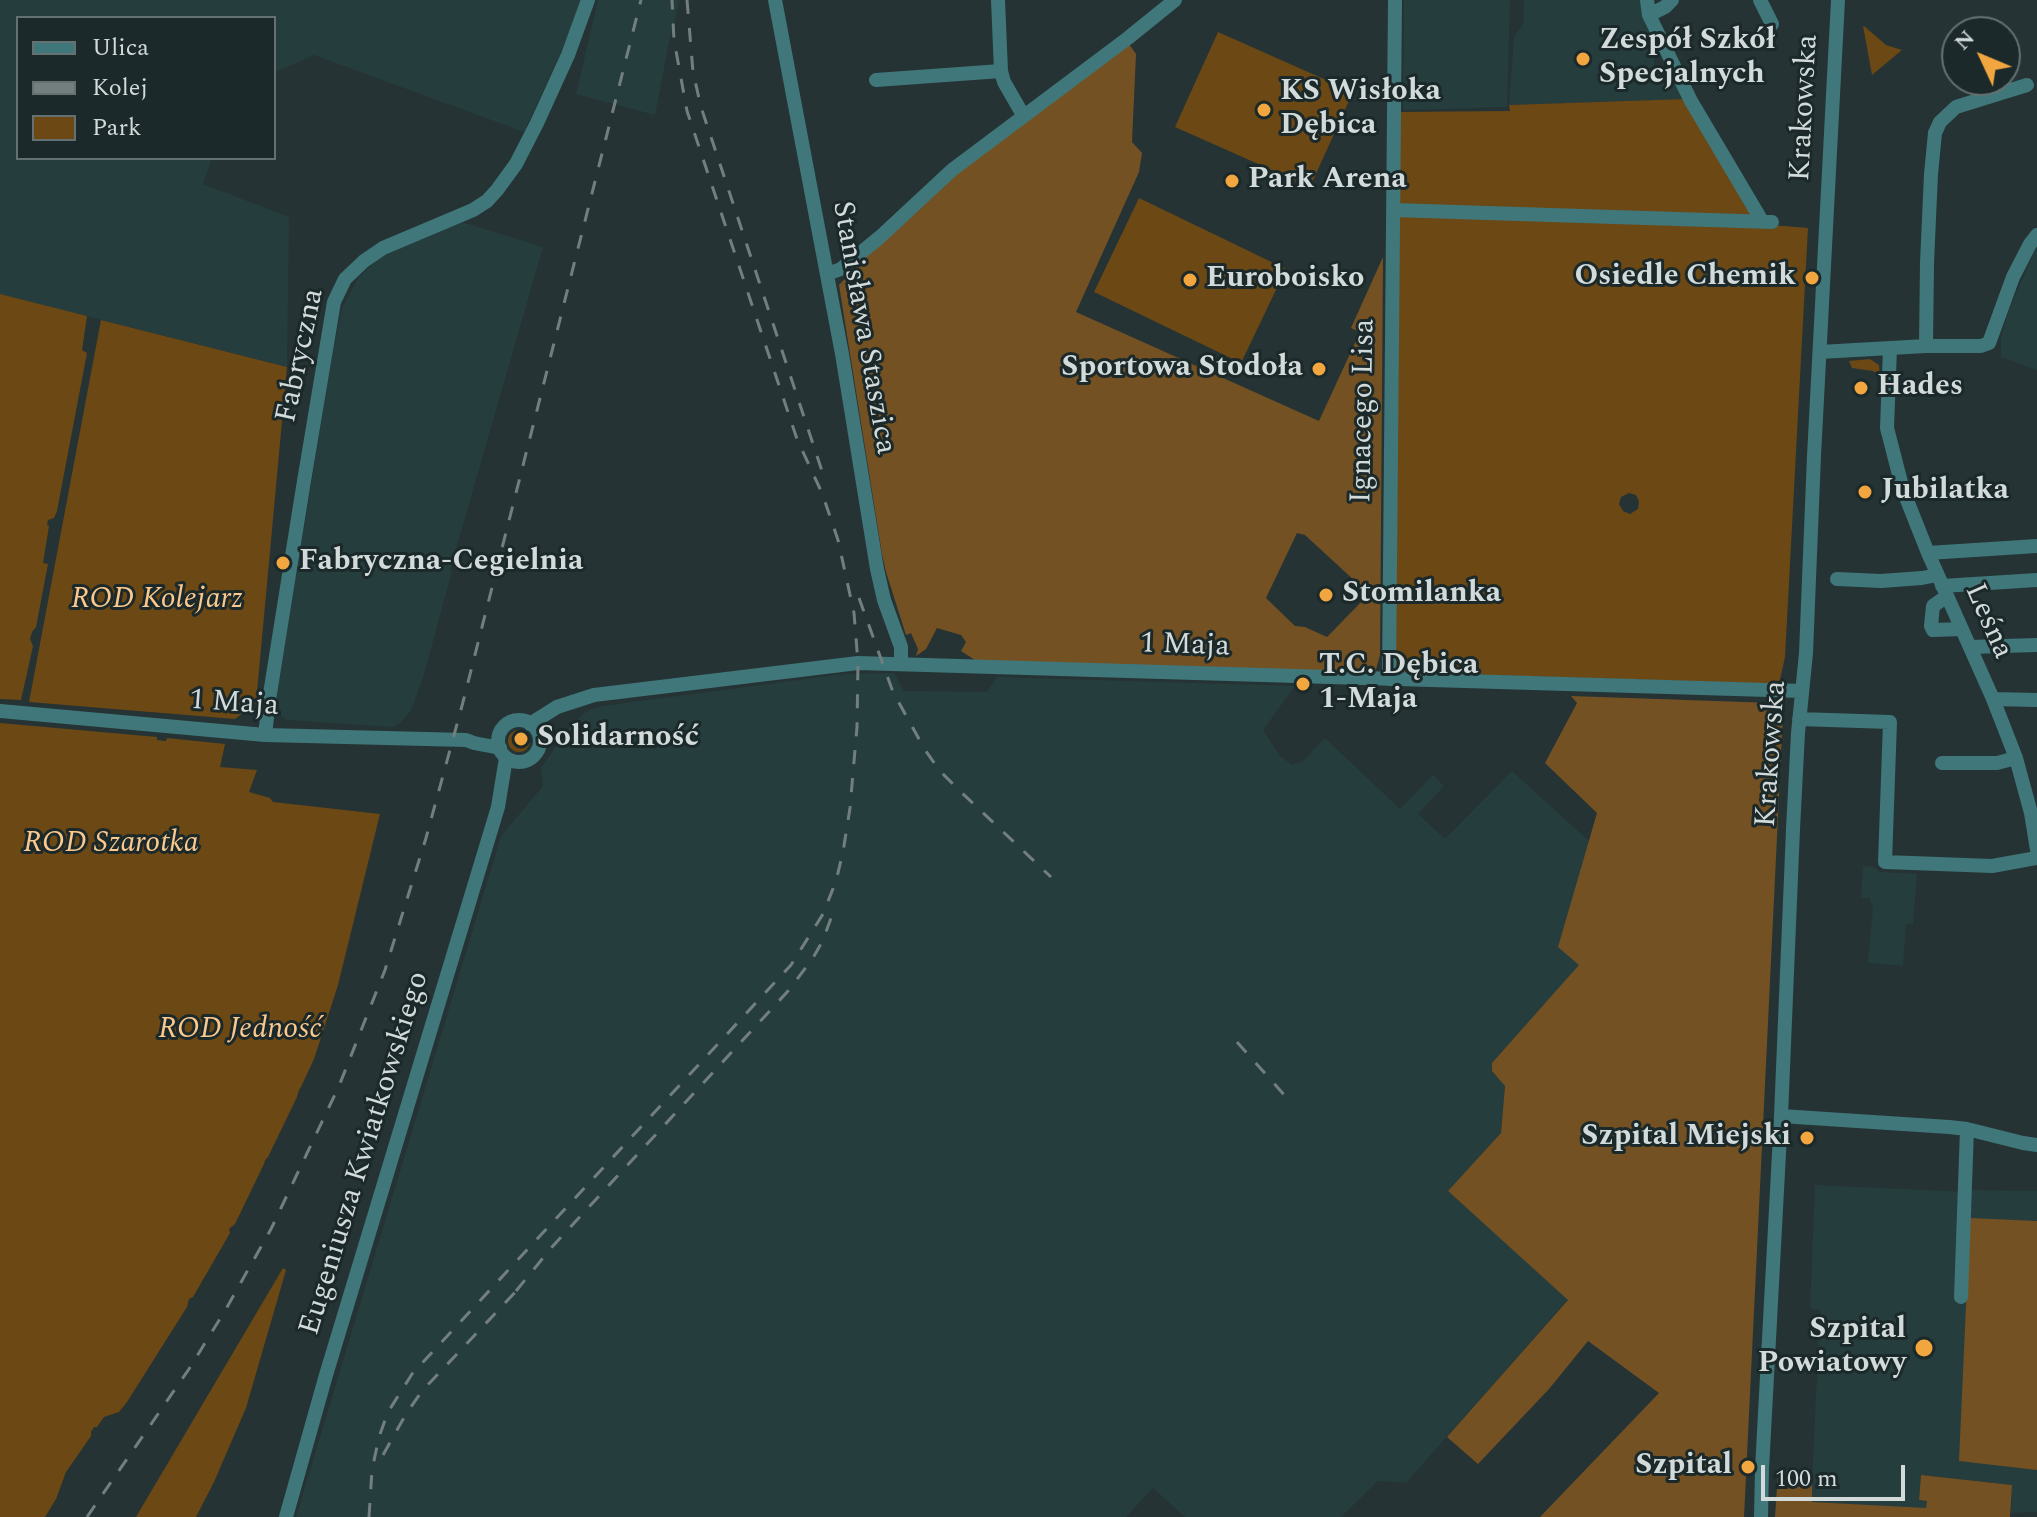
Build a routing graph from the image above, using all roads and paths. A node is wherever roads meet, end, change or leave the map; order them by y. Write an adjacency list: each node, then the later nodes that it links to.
1 (588, 0): 38 (street, Fabryczna)
2 (775, 0): 18 (street, Stanisława Staszica)
3 (998, 0): 12 (street)
4 (1175, 0): 15 (street)
5 (1395, 0): 16 (street, Ignacego Lisa)
6 (1672, 0): 10 (street)
7 (1760, 0): 11 (street)
8 (1838, 0): 9 (street); 21 (street, Krakowska)
9 (1851, 0)
10 (1648, 7): 16 (street)
11 (1772, 24)
12 (1001, 71): 13 (street); 15 (street)
13 (876, 80)
14 (2027, 85): 19 (street)
15 (1023, 115): 18 (street)
16 (1393, 210): 31 (street, Ignacego Lisa)
17 (2037, 235): 19 (street)
18 (827, 274): 30 (street, Stanisława Staszica)
19 (1926, 346): 20 (street)
20 (1890, 348): 21 (street); 23 (street, Leśna)
21 (1820, 352): 32 (street, Krakowska)
22 (2037, 546): 23 (street, Leśna)
23 (1928, 553): 26 (street, Leśna)
24 (1837, 579): 26 (street)
25 (2037, 580): 26 (street)
26 (1942, 586): 27 (street, Leśna); 27 (street)
27 (1962, 629): 29 (street, Leśna)
28 (2037, 645): 29 (street)
29 (1970, 647): 33 (street, Leśna)
30 (901, 664): 31 (street, 1 Maja); 37 (street, 1 Maja)
31 (1389, 679): 32 (street, 1 Maja)
32 (1802, 691): 36 (street, Krakowska)
33 (1993, 699): 34 (street); 40 (street, Leśna)
34 (2037, 700)
35 (0, 711): 38 (street, 1 Maja)
36 (1799, 719): 43 (street); 44 (street, Krakowska)
37 (534, 729): 39 (street); 39 (street, Eugeniusza Kwiatkowskiego)
38 (265, 735): 39 (street, 1 Maja)
39 (507, 750): 49 (street, Eugeniusza Kwiatkowskiego)
40 (2016, 758): 41 (street); 42 (street, Leśna)
41 (1942, 763)
42 (2037, 850)
43 (2037, 858)
44 (1781, 1116): 45 (street); 48 (street, Krakowska)
45 (1967, 1129): 46 (street); 47 (street)
46 (2037, 1145)
47 (1961, 1297)
48 (1760, 1515)
49 (286, 1517)

